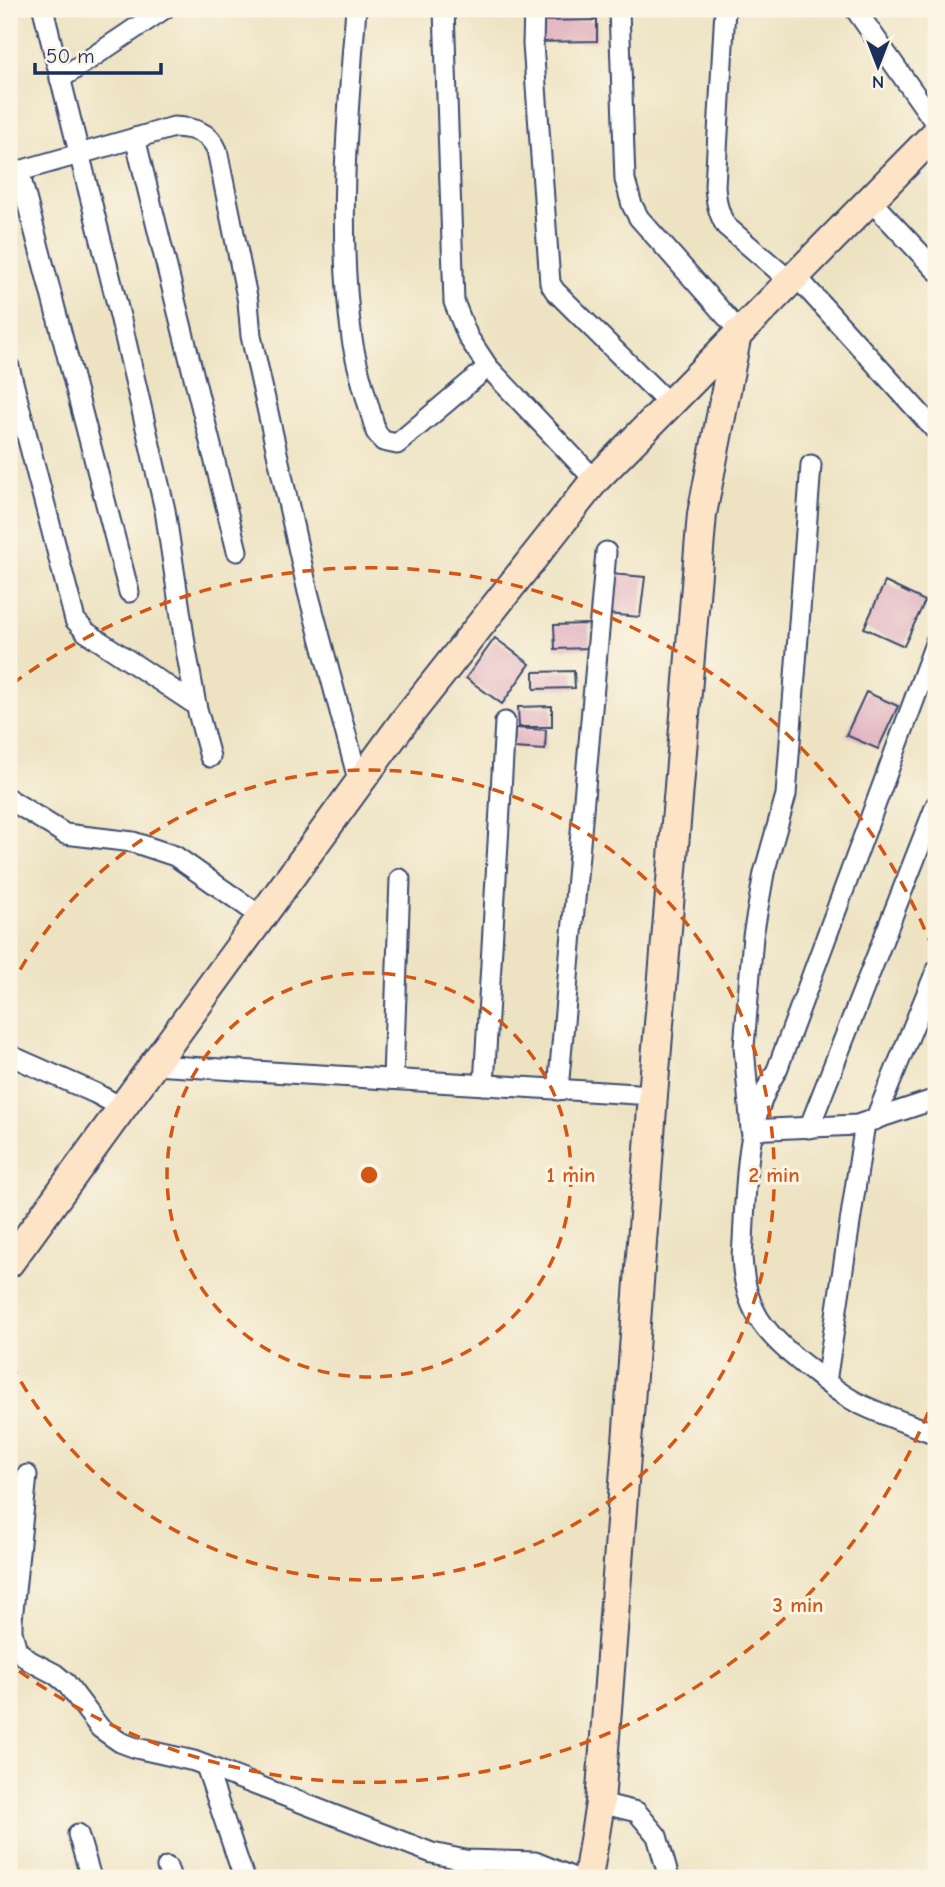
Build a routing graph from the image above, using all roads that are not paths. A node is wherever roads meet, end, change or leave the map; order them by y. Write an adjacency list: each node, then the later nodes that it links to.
1 (43, 9): 9 (street)
2 (164, 9): 9 (street)
3 (356, 9): 20 (street)
4 (444, 9): 20 (street)
5 (534, 9): 21 (street)
6 (619, 9): 18 (street)
7 (725, 9): 17 (street)
8 (855, 9): 10 (street)
9 (60, 79): 13 (street)
10 (936, 124)
11 (936, 133): 15 (street)
12 (135, 138): 13 (street); 25 (street); 32 (street)
13 (78, 154): 14 (street); 29 (street)
14 (14, 172): 27 (street)
15 (869, 199): 16 (street); 17 (street)
16 (936, 270)
17 (792, 277): 18 (street); 22 (street)
18 (738, 333): 21 (street); 45 (street)
19 (9, 367): 29 (street)
20 (488, 367): 24 (street)
21 (669, 404): 24 (street)
22 (936, 431)
23 (811, 465): 50 (street)
24 (595, 480): 32 (street)
25 (237, 551)
26 (606, 552): 44 (street)
27 (129, 592)
28 (936, 641): 50 (street)
29 (196, 705): 31 (street)
30 (505, 722): 43 (street)
31 (210, 757)
32 (359, 783): 36 (street)
33 (9, 799): 36 (street)
34 (936, 805): 49 (street)
35 (400, 879): 42 (street)
36 (262, 917): 41 (street)
37 (936, 971): 39 (street)
38 (936, 1012): 39 (street)
39 (917, 1019): 48 (street)
40 (9, 1055): 47 (street)
41 (154, 1065): 42 (street); 47 (street)
42 (393, 1080): 43 (street)
43 (484, 1085): 44 (street)
44 (558, 1090): 45 (street)
45 (653, 1096): 56 (street)
46 (936, 1100): 48 (street)
47 (123, 1108): 51 (street)
48 (870, 1122): 49 (street); 52 (street)
49 (809, 1128): 50 (street)
50 (751, 1130): 52 (street)
51 (9, 1265)
52 (826, 1382): 53 (street)
53 (936, 1434)
54 (27, 1475): 55 (street)
55 (206, 1766): 59 (street); 60 (street)
56 (600, 1803): 61 (street); 62 (street)
57 (78, 1834): 58 (street)
58 (92, 1878)
59 (244, 1878)
60 (574, 1878)
61 (588, 1878)
62 (669, 1878)

